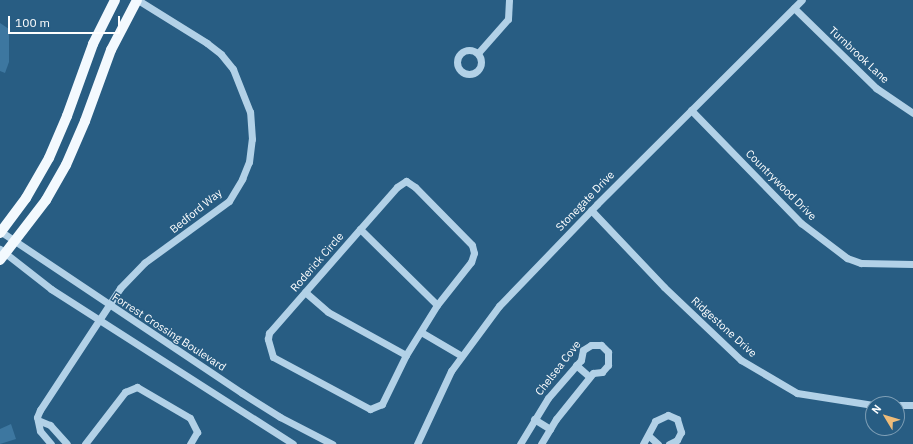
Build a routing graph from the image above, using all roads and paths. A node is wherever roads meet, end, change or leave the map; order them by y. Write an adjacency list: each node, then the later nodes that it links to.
1 (115, 0): 11 (main road)
2 (137, 0): 12 (main road); 17 (street, Bedford Way)
3 (509, 0): 6 (street)
4 (802, 0): 5 (street, Stonegate Drive)
5 (794, 8): 7 (street, Stonegate Drive); 8 (street, Turnbrook Lane)
6 (478, 53)
7 (691, 110): 9 (street, Stonegate Drive); 14 (street, Countrywood Drive)
8 (913, 113)
9 (592, 210): 21 (street, Stonegate Drive); 24 (street, Ridgestone Drive)
10 (360, 229): 15 (street, Roderick Circle); 16 (street); 16 (street, Roderick Circle)
11 (0, 232): 12 (street, Forrest Crossing Boulevard)
12 (16, 240): 13 (main road); 17 (street, Forrest Crossing Boulevard)
13 (2, 254): 18 (street)
14 (913, 264)
15 (305, 292): 20 (street); 20 (street, Roderick Circle)
16 (437, 304): 19 (street, Roderick Circle)
17 (108, 305): 18 (street, Bedford Way); 34 (street, Forrest Crossing Boulevard)
18 (100, 320): 26 (street, Bedford Way); 33 (street)
19 (421, 332): 20 (street, Roderick Circle); 21 (street)
20 (406, 355)
21 (460, 355): 35 (street, Stonegate Drive)
22 (576, 365): 23 (street); 23 (street, Chelsea Cove); 25 (street, Chelsea Cove)
23 (590, 377): 27 (street, Chelsea Cove)
24 (865, 404)
25 (534, 419): 27 (street); 36 (street, Chelsea Cove)
26 (40, 421): 29 (street); 30 (street)
27 (550, 429): 37 (street, Chelsea Cove)
28 (649, 436): 38 (street); 39 (street); 40 (street)
29 (51, 444)
30 (67, 444)
31 (85, 444): 32 (street)
32 (190, 444)
33 (293, 444)
34 (332, 444)
35 (417, 444)
36 (520, 444)
37 (541, 444)
38 (643, 444)
39 (658, 444)
40 (669, 444)

